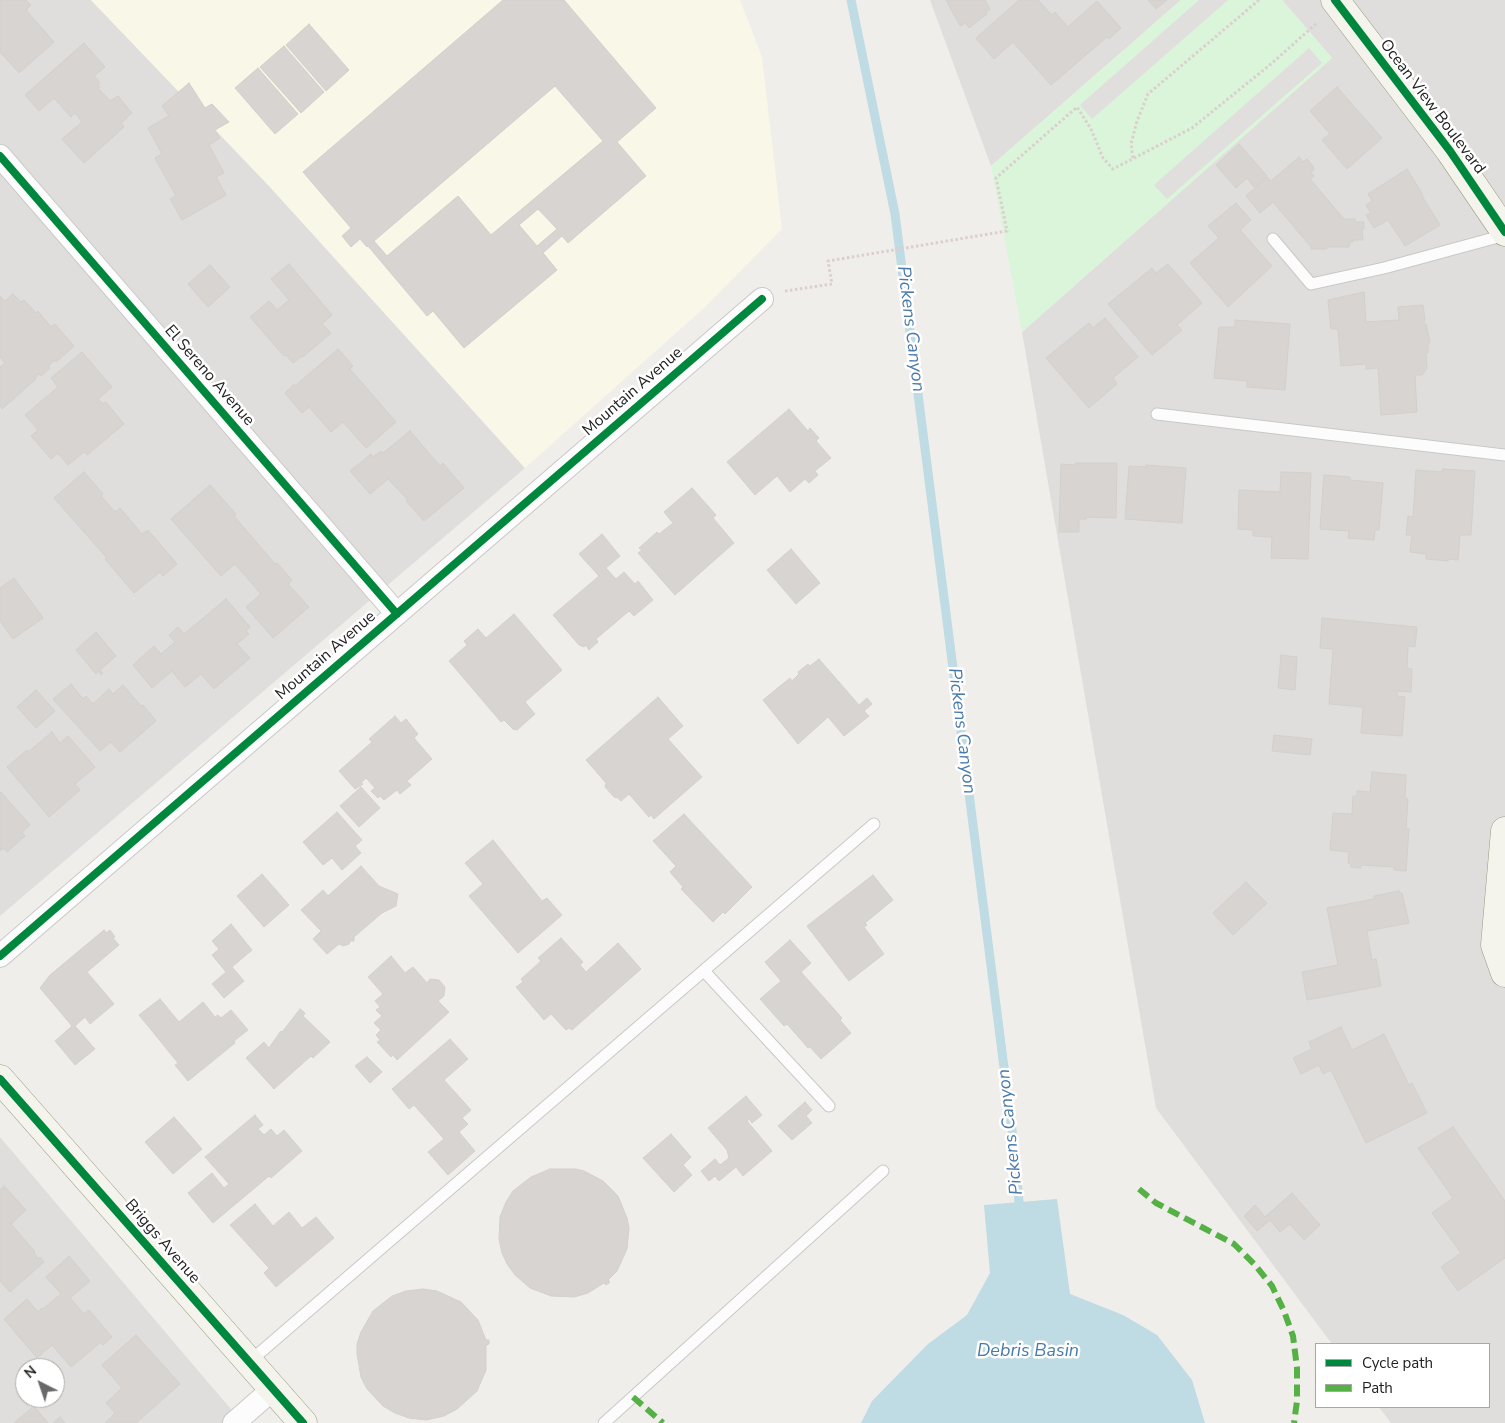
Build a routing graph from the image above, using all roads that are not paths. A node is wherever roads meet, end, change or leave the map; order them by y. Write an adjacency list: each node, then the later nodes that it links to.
1 (1336, 2): 3 (street, Ocean View Boulevard)
2 (0, 156): 8 (street, El Sereno Avenue)
3 (1505, 234): 4 (lane)
4 (1273, 239)
5 (762, 299): 8 (street, Mountain Avenue)
6 (1157, 414): 7 (lane)
7 (1505, 455)
8 (397, 614): 11 (street, Mountain Avenue)
9 (874, 824): 12 (lane)
10 (1505, 831): 13 (street)
11 (0, 956)
12 (704, 971): 15 (lane); 17 (lane)
13 (1505, 973)
14 (0, 1079): 17 (street, Briggs Avenue)
15 (829, 1106)
16 (883, 1171): 21 (lane)
17 (249, 1362): 18 (street, Briggs Avenue)
18 (273, 1389): 19 (street); 20 (street, Briggs Avenue)
19 (234, 1423)
20 (303, 1423)
21 (604, 1423)

